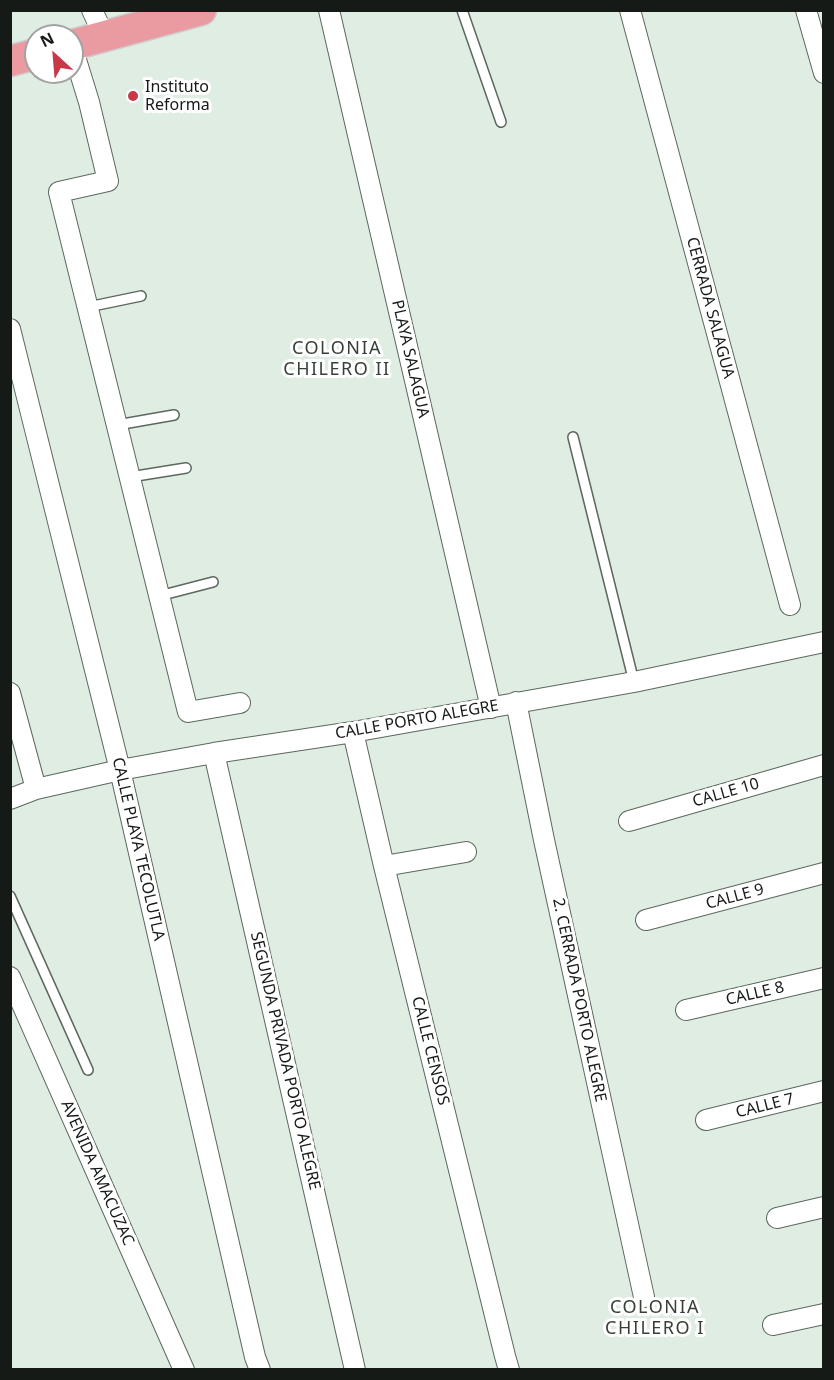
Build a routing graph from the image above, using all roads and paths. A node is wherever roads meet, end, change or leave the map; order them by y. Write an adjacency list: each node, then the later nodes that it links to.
1 (201, 10): 6 (main road)
2 (329, 10): 27 (street, PLAYA SALAGUA)
3 (462, 10): 10 (lane)
4 (630, 10): 21 (street, CERRADA SALAGUA)
5 (806, 10): 8 (street)
6 (98, 23): 7 (main road)
7 (84, 35)
8 (824, 73)
9 (84, 84): 12 (street)
10 (501, 122)
11 (141, 296): 12 (lane)
12 (88, 307): 15 (street)
13 (10, 329): 31 (street, CALLE PLAYA TECOLUTLA)
14 (174, 415): 15 (lane)
15 (117, 425): 18 (street)
16 (573, 437): 23 (lane)
17 (186, 468): 18 (lane)
18 (130, 477): 20 (street)
19 (213, 582): 20 (lane)
20 (159, 596): 26 (street)
21 (790, 605)
22 (824, 642): 23 (street, CALLE PORTO ALEGRE)
23 (634, 682): 25 (street, CALLE PORTO ALEGRE)
24 (10, 693): 32 (street)
25 (516, 702): 27 (street, CALLE PORTO ALEGRE); 48 (street, 2. CERRADA PORTO ALEGRE)
26 (240, 703)
27 (491, 708): 28 (street, CALLE PORTO ALEGRE)
28 (353, 732): 29 (street, CALLE PORTO ALEGRE); 36 (street, CALLE CENSOS)
29 (214, 753): 31 (street, CALLE PORTO ALEGRE); 53 (street, SEGUNDA PRIVADA PORTO ALEGRE)
30 (824, 765): 34 (street, CALLE 10)
31 (120, 770): 32 (street, CALLE PORTO ALEGRE); 52 (street, CALLE PLAYA TECOLUTLA)
32 (36, 789): 33 (street, CALLE PORTO ALEGRE)
33 (10, 799)
34 (629, 820)
35 (466, 852): 36 (street)
36 (384, 866): 54 (street, CALLE CENSOS)
37 (824, 873): 39 (street, CALLE 9)
38 (10, 896): 43 (lane)
39 (646, 920)
40 (10, 977): 51 (street, AVENIDA AMACUZAC)
41 (824, 978): 42 (street, CALLE 8)
42 (686, 1010)
43 (88, 1070)
44 (824, 1091): 45 (street, CALLE 7)
45 (706, 1120)
46 (824, 1207): 47 (street)
47 (777, 1218)
48 (644, 1297)
49 (824, 1314): 50 (street)
50 (773, 1325)
51 (184, 1370)
52 (260, 1370)
53 (356, 1370)
54 (509, 1370)

